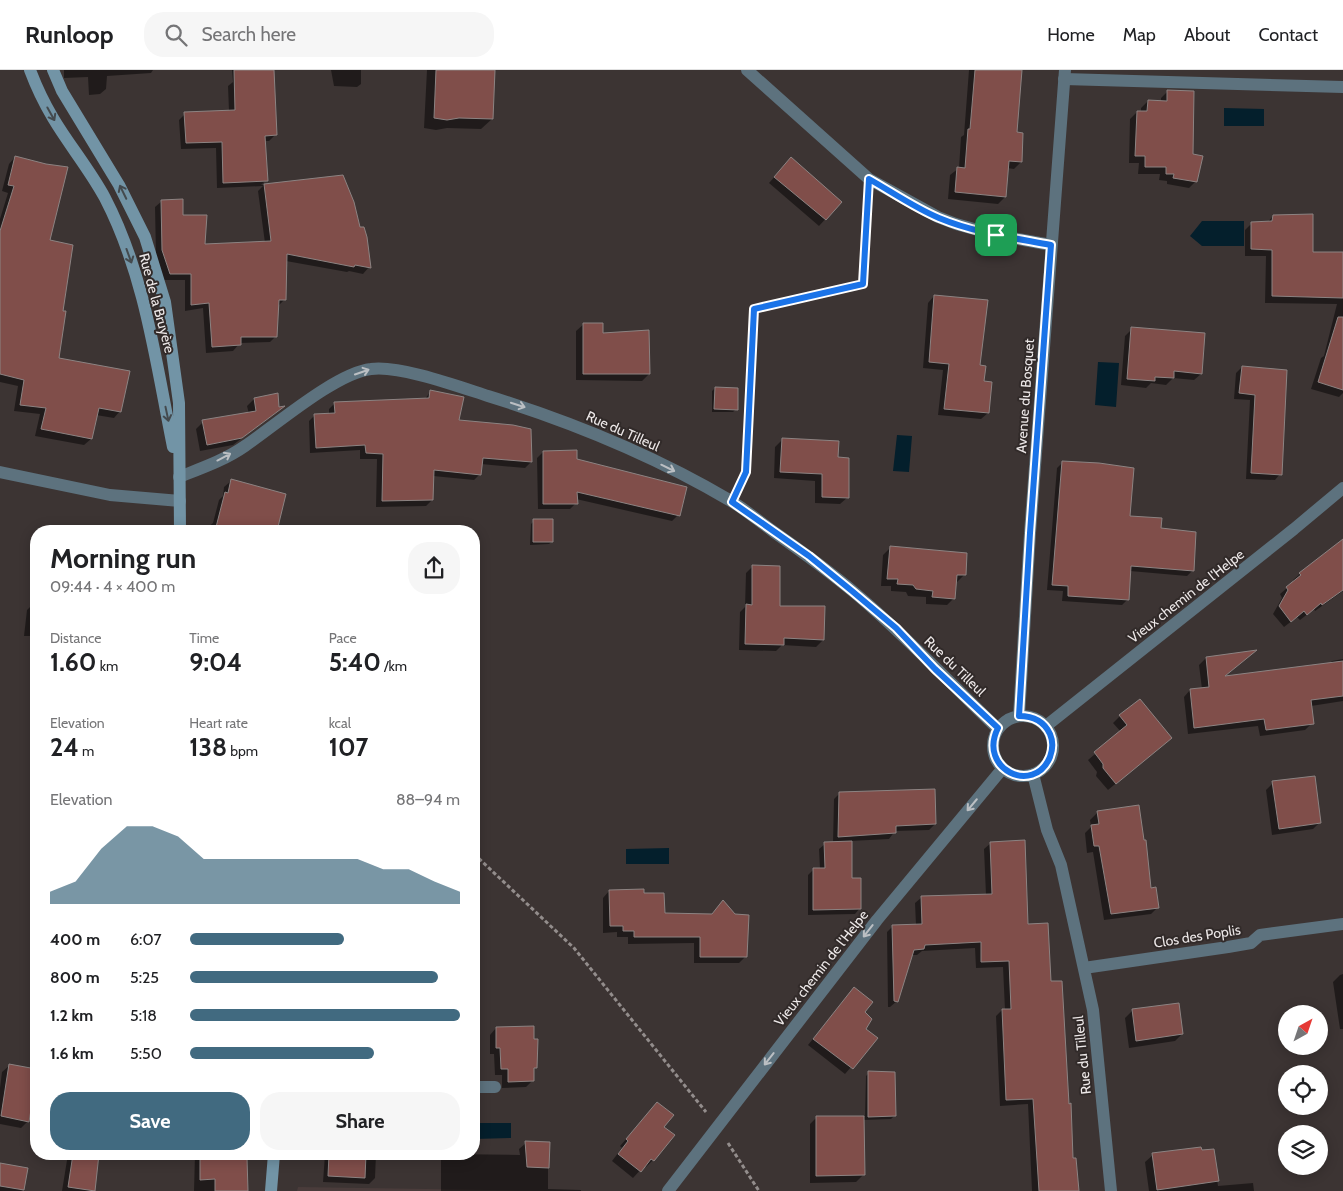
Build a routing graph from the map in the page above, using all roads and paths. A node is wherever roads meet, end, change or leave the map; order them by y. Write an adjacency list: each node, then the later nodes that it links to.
1 (30, 70): 9 (main road, Rue de la Bruyère, one-way to 9)
2 (53, 70): 9 (main road, Rue de la Bruyère, one-way to 2)
3 (747, 70): 6 (street)
4 (1065, 75): 5 (street, Avenue du Bosquet); 7 (street, Avenue du Bosquet)
5 (1343, 87)
6 (869, 179): 7 (street); 12 (path)
7 (1051, 245): 14 (street, Avenue du Bosquet)
8 (0, 472): 11 (street)
9 (180, 477): 11 (main road, Rue de la Bruyère); 12 (street, Rue du Tilleul, one-way to 12)
10 (1343, 488): 15 (street, Vieux chemin de l'Helpe)
11 (180, 501): 13 (main road, Rue de la Bruyère)
12 (732, 502): 16 (street, Rue du Tilleul)
13 (180, 525)
14 (1019, 716): 15 (street); 16 (street)
15 (1046, 726): 18 (street)
16 (998, 728): 17 (street)
17 (1003, 768): 18 (street); 24 (street, Vieux chemin de l'Helpe, one-way to 24)
18 (1033, 774): 21 (street, Rue du Tilleul)
19 (480, 860): 24 (path)
20 (1343, 924): 21 (street, Clos des Poplis)
21 (1084, 968): 29 (street, Rue du Tilleul)
22 (480, 1087): 23 (street)
23 (495, 1087)
24 (718, 1126): 27 (street, Vieux chemin de l'Helpe); 28 (path)
25 (274, 1160): 26 (main road)
26 (271, 1191)
27 (668, 1191)
28 (760, 1191)
29 (1111, 1191)

